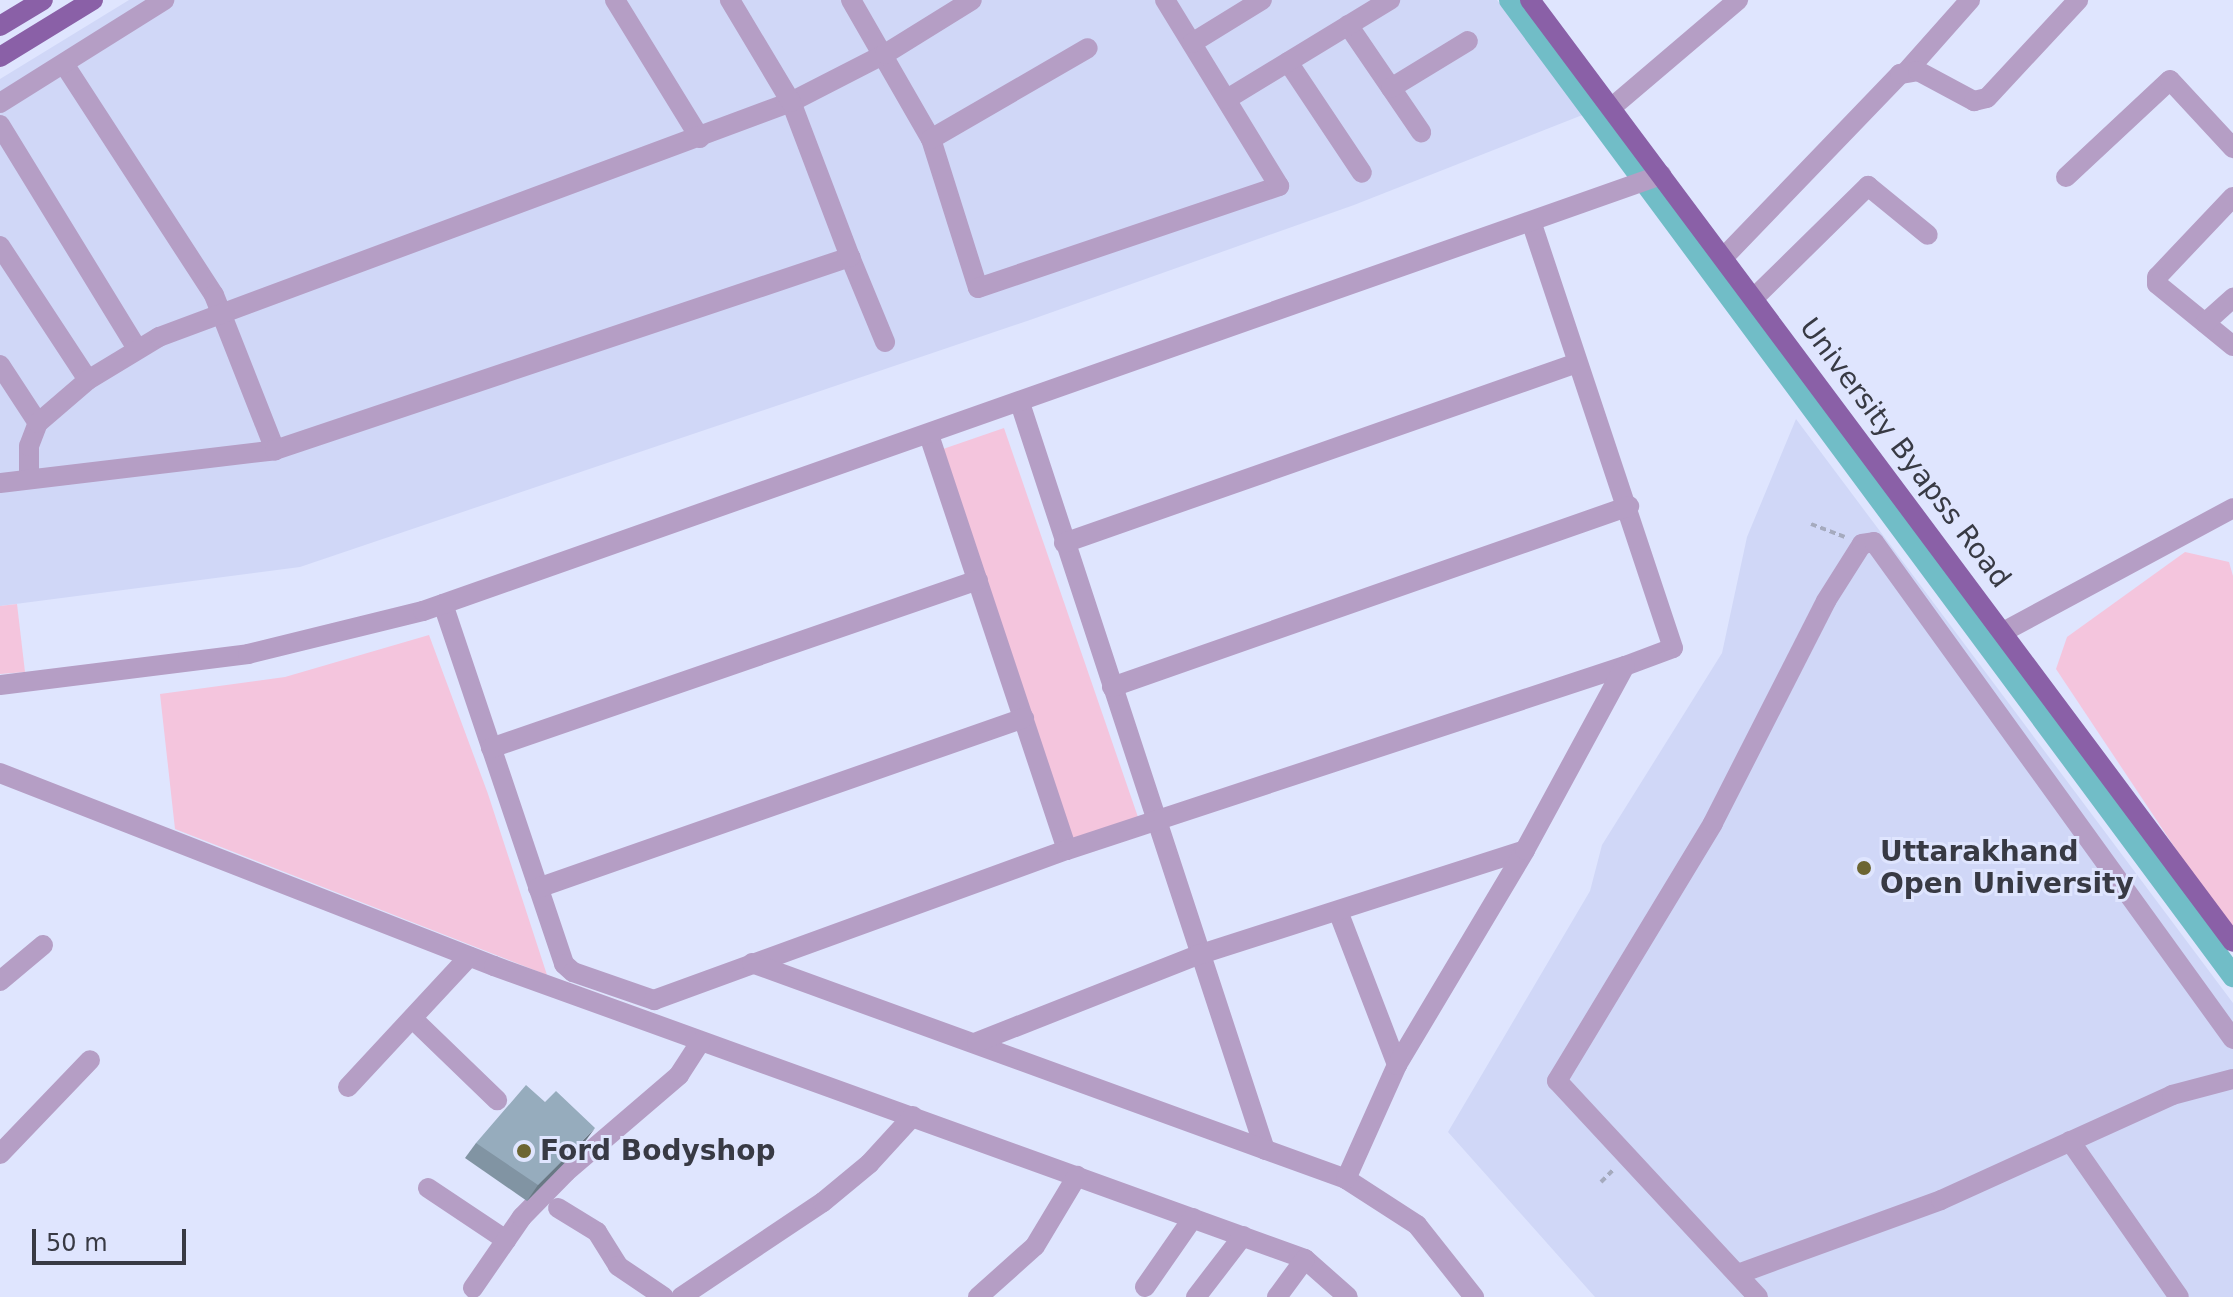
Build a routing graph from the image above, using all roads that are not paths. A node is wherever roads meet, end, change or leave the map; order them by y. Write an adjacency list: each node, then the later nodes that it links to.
1 (43, 0): 16 (main road)
2 (93, 0): 21 (main road)
3 (164, 0): 23 (street)
4 (615, 0): 32 (street)
5 (730, 0): 27 (street)
6 (851, 0): 20 (street)
7 (972, 0): 20 (street)
8 (1165, 0): 18 (street)
9 (1261, 0): 18 (street)
10 (1390, 0): 15 (street)
11 (1530, 0): 29 (main road, University Byapss Road)
12 (1738, 0): 29 (street)
13 (1970, 0): 24 (street)
14 (2078, 0): 24 (street)
15 (1348, 25): 22 (street); 25 (street)
16 (0, 26)
17 (1468, 41): 25 (street)
18 (1192, 43): 26 (street)
19 (1088, 48): 33 (street)
20 (885, 54): 27 (street); 33 (street)
21 (0, 57)
22 (1288, 62): 26 (street); 35 (street)
23 (64, 64): 28 (street); 46 (street)
24 (1907, 71): 43 (street)
25 (1391, 88): 31 (street)
26 (1227, 99): 33 (street)
27 (791, 102): 32 (street); 42 (street)
28 (0, 103)
29 (1611, 108): 37 (main road, University Byapss Road)
30 (0, 125): 50 (street)
31 (1421, 132)
32 (700, 138): 46 (street)
33 (931, 139)
34 (2233, 148): 36 (street)
35 (1362, 173)
36 (2066, 177)
37 (1653, 180): 39 (street); 43 (main road, University Byapss Road)
38 (2233, 197): 47 (street)
39 (1532, 223): 51 (street); 54 (street)
40 (1928, 235): 44 (street)
41 (0, 246): 53 (street)
42 (850, 257): 48 (street); 57 (street)
43 (1724, 257): 44 (main road, University Byapss Road)
44 (1754, 298): 65 (main road, University Byapss Road)
45 (2233, 298): 47 (street)
46 (222, 312): 50 (street); 57 (street)
47 (2205, 323): 49 (street)
48 (885, 342)
49 (2233, 346)
50 (137, 349): 53 (street)
51 (1577, 363): 60 (street); 62 (street)
52 (0, 365): 55 (street)
53 (88, 380): 55 (street)
54 (1020, 403): 56 (street); 62 (street)
55 (38, 423): 58 (street)
56 (929, 435): 63 (street); 64 (street)
57 (275, 450): 58 (street)
58 (29, 479): 59 (street)
59 (0, 483)
60 (1629, 506): 66 (street); 68 (street)
61 (2233, 508): 65 (street)
62 (1064, 543): 68 (street)
63 (978, 580): 69 (street); 70 (street)
64 (443, 604): 67 (street); 70 (street)
65 (2003, 632): 77 (main road, University Byapss Road)
66 (1625, 666): 72 (street); 74 (street)
67 (0, 685)
68 (1112, 687): 72 (street)
69 (1024, 718): 73 (street); 75 (street)
70 (491, 748): 75 (street)
71 (0, 773): 80 (street)
72 (1155, 821): 73 (street); 79 (street)
73 (1067, 850): 81 (street)
74 (1525, 850): 76 (street); 88 (street)
75 (538, 888): 81 (street)
76 (1338, 911): 79 (street); 88 (street)
77 (2233, 942)
78 (43, 945): 82 (street)
79 (1198, 955): 86 (street); 94 (street)
80 (469, 957): 83 (street); 85 (street)
81 (752, 963): 86 (street)
82 (0, 981)
83 (413, 1019): 90 (street); 91 (street)
84 (2233, 1039): 104 (street)
85 (701, 1041): 92 (street); 102 (street)
86 (977, 1042): 94 (street)
87 (90, 1060): 95 (street)
88 (1397, 1065): 97 (street)
89 (2233, 1079): 93 (street)
90 (348, 1087)
91 (497, 1100)
92 (913, 1116): 96 (street); 108 (street)
93 (2070, 1141): 104 (street); 115 (street)
94 (1265, 1150): 97 (street)
95 (0, 1154)
96 (1077, 1176): 100 (street); 109 (street)
97 (1346, 1179): 113 (street)
98 (428, 1188): 102 (street)
99 (558, 1208): 107 (street)
100 (1193, 1218): 101 (street); 105 (street)
101 (1243, 1236): 103 (street); 110 (street)
102 (506, 1240): 106 (street)
103 (1305, 1259): 111 (street); 112 (street)
104 (1738, 1274): 114 (street)
105 (1145, 1287)
106 (473, 1288)
107 (664, 1297)
108 (681, 1297)
109 (978, 1297)
110 (1196, 1297)
111 (1277, 1297)
112 (1348, 1297)
113 (1474, 1297)
114 (1758, 1297)
115 (2179, 1297)

